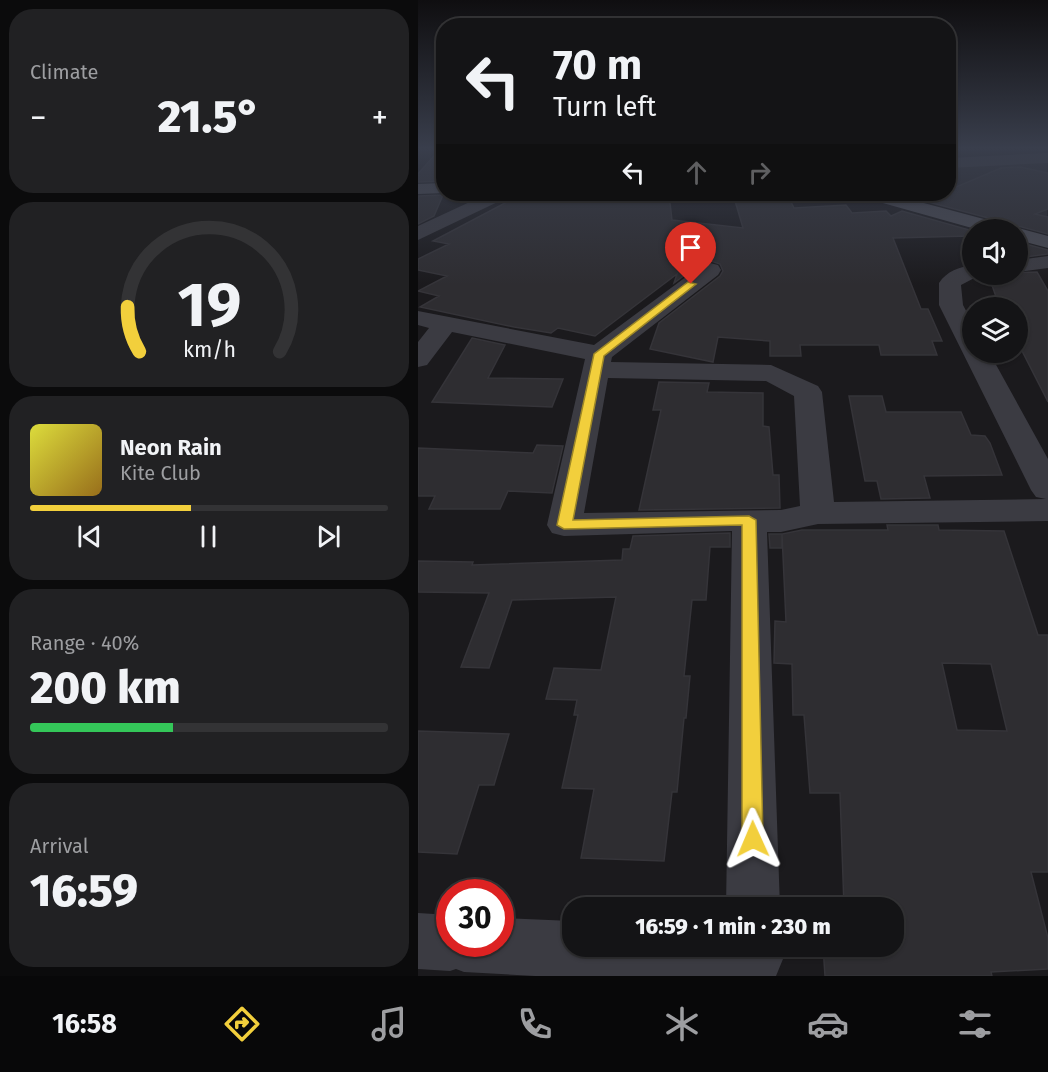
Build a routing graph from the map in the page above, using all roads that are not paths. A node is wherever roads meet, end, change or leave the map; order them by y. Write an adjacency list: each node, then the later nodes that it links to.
1 (486, 201): 6 (street)
2 (897, 201): 4 (main road)
3 (900, 201): 4 (main road)
4 (905, 203): 5 (main road)
5 (963, 219)
6 (418, 234)
7 (1028, 237): 8 (main road)
8 (1048, 242)
9 (1048, 262): 10 (street)
10 (1028, 265)
11 (710, 270): 16 (street)
12 (962, 274): 14 (street)
13 (432, 321): 15 (street); 16 (street)
14 (962, 326)
15 (418, 359)
16 (597, 362): 20 (street); 21 (street)
17 (982, 363): 18 (street)
18 (1048, 489)
19 (1048, 510): 20 (street)
20 (818, 513): 21 (street)
21 (749, 520): 22 (street)
22 (753, 897)
23 (418, 941): 24 (street)
24 (436, 942)
25 (514, 945): 26 (street)
26 (562, 945)

